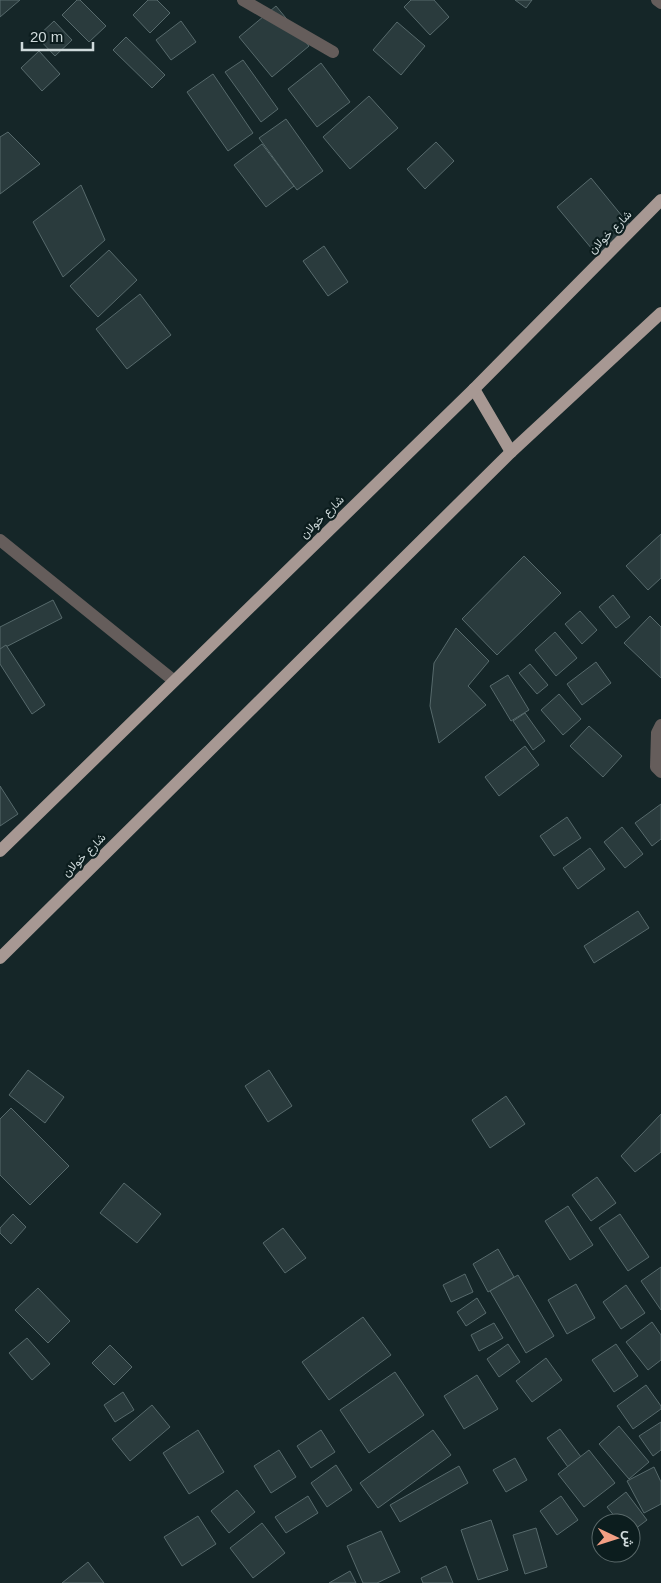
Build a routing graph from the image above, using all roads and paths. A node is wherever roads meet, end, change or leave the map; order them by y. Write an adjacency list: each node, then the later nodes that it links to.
1 (242, 0): 4 (street)
2 (657, 0): 3 (street)
3 (661, 3)
4 (333, 52)
5 (661, 200): 7 (main road, شارع خولان)
6 (661, 313): 8 (main road, شارع خولان)
7 (474, 388): 8 (main road); 10 (main road, شارع خولان)
8 (511, 452): 14 (main road, شارع خولان)
9 (0, 540): 10 (street)
10 (173, 680): 13 (main road, شارع خولان)
11 (661, 725): 12 (street)
12 (661, 772)
13 (0, 851)
14 (0, 958)

